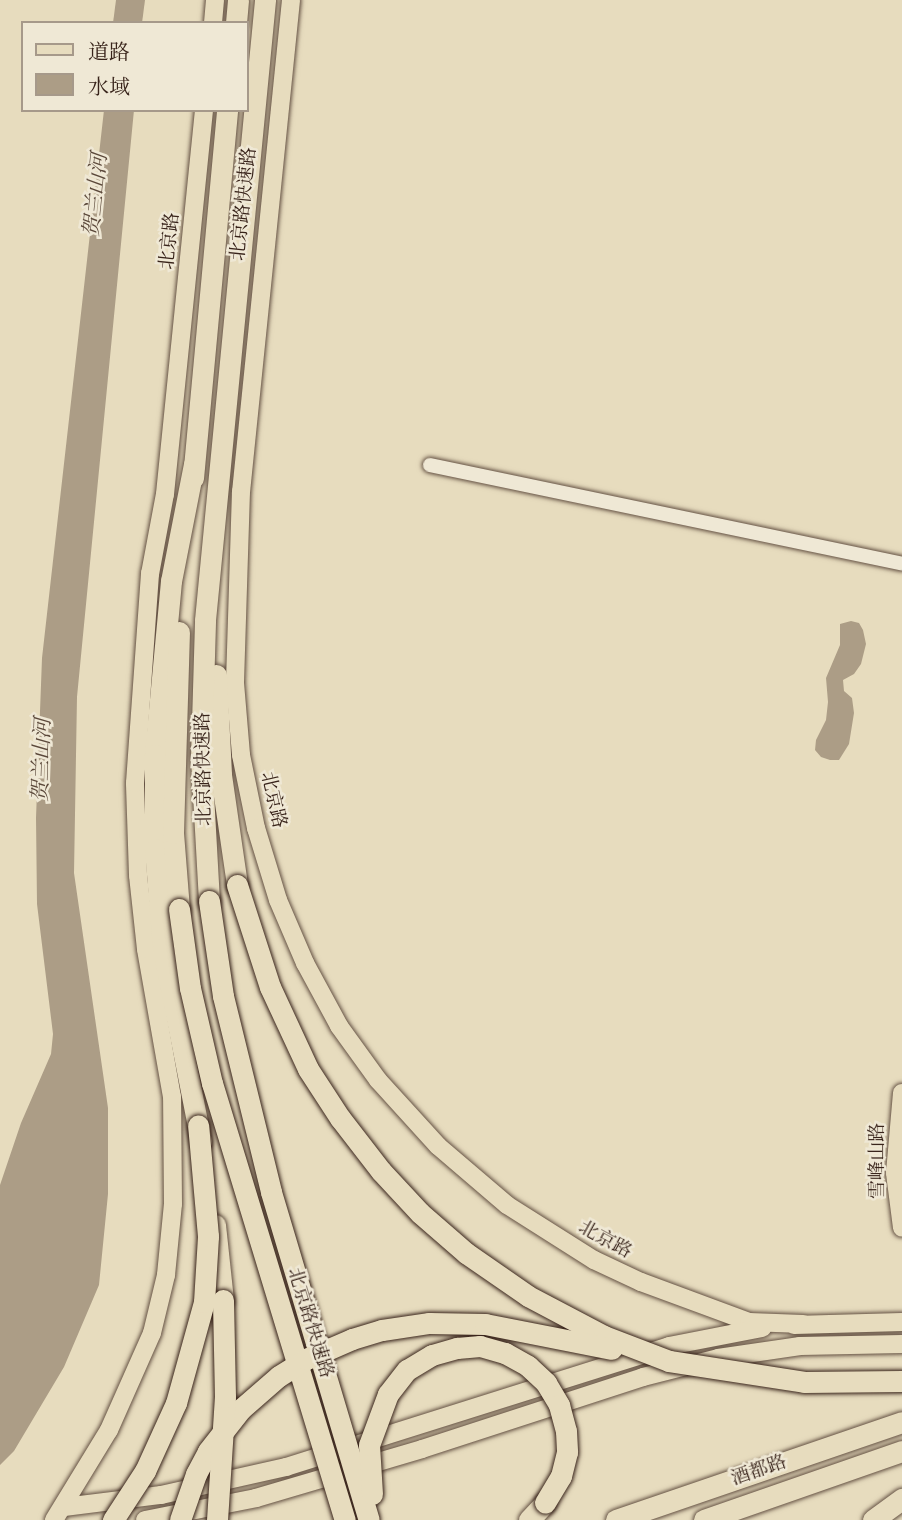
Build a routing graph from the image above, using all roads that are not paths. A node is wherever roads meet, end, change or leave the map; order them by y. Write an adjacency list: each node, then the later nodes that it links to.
1 (215, 0): 5 (main road)
2 (238, 0): 6 (highway)
3 (265, 0): 11 (highway, 北京路快速路)
4 (291, 0): 17 (main road, 北京路)
5 (213, 21)
6 (236, 21)
7 (204, 112): 24 (main road, 北京路)
8 (227, 112): 9 (highway, 北京路快速路)
9 (194, 464): 14 (highway); 29 (highway, 北京路快速路, bridge)
10 (430, 465): 12 (street)
11 (213, 529): 19 (highway, bridge); 30 (highway, 北京路快速路, bridge)
12 (902, 564)
13 (902, 1093): 15 (main road, 雪峰山路)
14 (198, 1125): 25 (highway, bridge); 28 (highway, bridge)
15 (902, 1228)
16 (902, 1322): 17 (main road)
17 (803, 1324): 24 (main road)
18 (902, 1343): 26 (main road)
19 (669, 1361): 20 (highway, bridge); 27 (highway, bridge)
20 (902, 1381)
21 (896, 1424): 33 (highway, 酒都路)
22 (900, 1452): 34 (highway, 酒都路)
23 (902, 1499): 35 (highway)
24 (59, 1514)
25 (113, 1520)
26 (145, 1520)
27 (180, 1520)
28 (217, 1520)
29 (345, 1520)
30 (369, 1520)
31 (376, 1520): 32 (highway, bridge)
32 (529, 1520)
33 (616, 1520)
34 (704, 1520)
35 (873, 1520)

